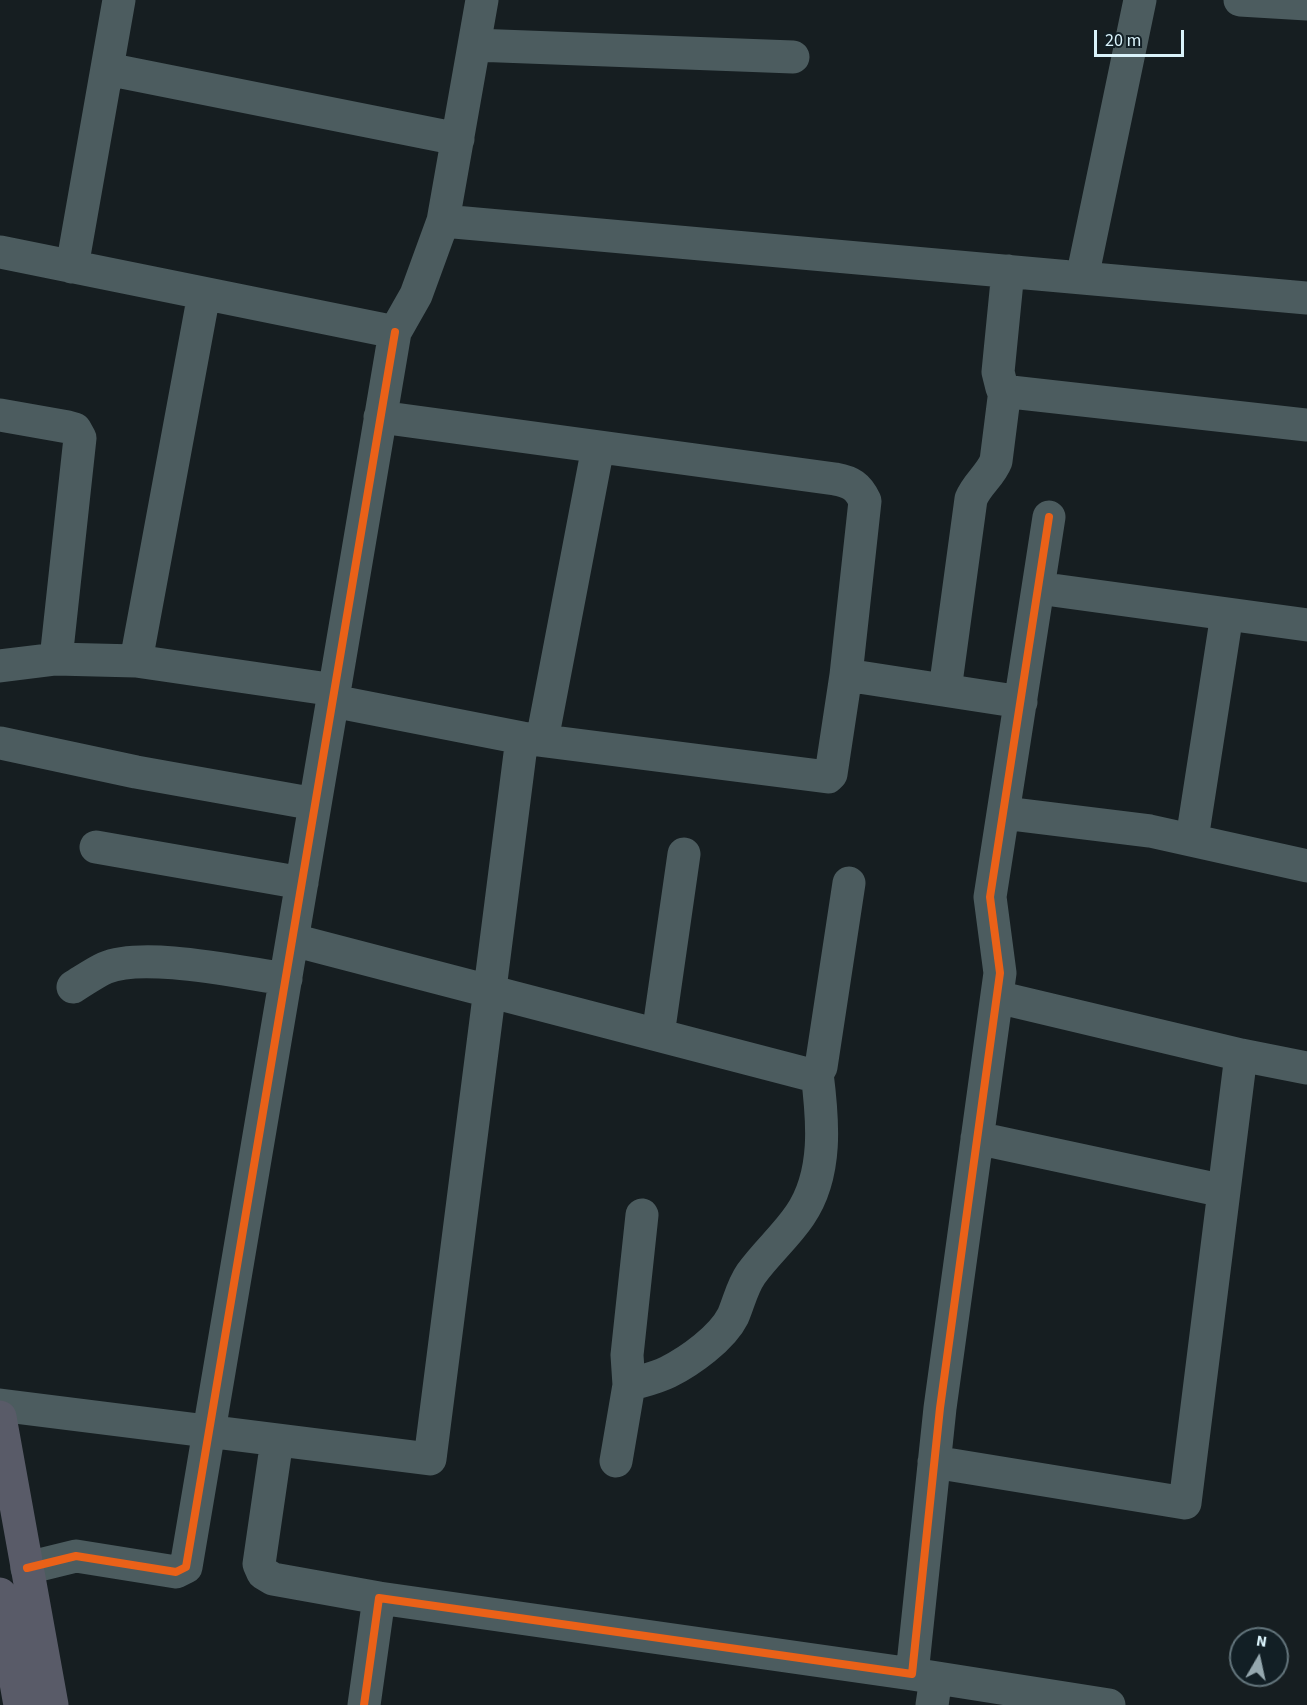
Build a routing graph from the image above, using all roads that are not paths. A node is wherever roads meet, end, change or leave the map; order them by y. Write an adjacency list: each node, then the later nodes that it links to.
1 (119, 0): 8 (street)
2 (482, 0): 6 (street)
3 (1140, 0): 14 (street)
4 (1240, 0): 5 (street)
5 (1307, 4)
6 (474, 45): 7 (street); 9 (street)
7 (793, 57)
8 (107, 69): 9 (street); 12 (street)
9 (458, 139): 10 (street)
10 (443, 221): 13 (street); 17 (street)
11 (0, 252): 12 (street)
12 (72, 267): 15 (street)
13 (1008, 271): 14 (street); 18 (street)
14 (1082, 278): 16 (street)
15 (204, 294): 17 (street); 28 (street)
16 (1307, 298)
17 (395, 332): 20 (street)
18 (1005, 390): 21 (street); 31 (street)
19 (0, 415): 27 (street)
20 (380, 417): 22 (street); 32 (street)
21 (1307, 425)
22 (598, 447): 30 (street); 34 (street)
23 (1049, 517): 24 (street)
24 (1038, 588): 25 (street); 33 (street)
25 (1227, 614): 26 (street); 38 (street)
26 (1307, 625)
27 (56, 659): 28 (street); 29 (street)
28 (136, 661): 32 (street)
29 (0, 666)
30 (846, 675): 31 (street); 34 (street)
31 (945, 690): 33 (street)
32 (334, 695): 34 (street); 36 (street)
33 (1021, 702): 37 (street)
34 (532, 739): 47 (street)
35 (0, 743): 36 (street)
36 (315, 804): 42 (street)
37 (1004, 813): 38 (street); 48 (street)
38 (1192, 839): 41 (street)
39 (96, 847): 42 (street)
40 (684, 854): 49 (street)
41 (1307, 866)
42 (302, 883): 44 (street)
43 (849, 884): 52 (street)
44 (293, 940): 45 (street); 47 (street)
45 (286, 980): 46 (street); 59 (street)
46 (73, 987)
47 (490, 992): 49 (street); 60 (street)
48 (997, 997): 50 (street); 53 (street)
49 (658, 1035): 52 (street)
50 (1241, 1055): 51 (street); 54 (street)
51 (1307, 1068)
52 (817, 1073): 56 (street)
53 (977, 1138): 54 (street); 62 (street)
54 (1224, 1191): 62 (street)
55 (642, 1215): 56 (street)
56 (629, 1385): 61 (street)
57 (0, 1405): 59 (street)
58 (0, 1416): 63 (highway)
59 (211, 1432): 60 (street); 63 (street)
60 (277, 1440): 65 (street)
61 (616, 1461)
62 (934, 1462): 67 (street)
63 (27, 1568): 69 (highway)
64 (0, 1594): 66 (highway)
65 (379, 1598): 67 (street); 70 (street)
66 (7, 1671): 68 (highway)
67 (927, 1686): 71 (street)
68 (20, 1705)
69 (52, 1705)
70 (364, 1705)
71 (1109, 1705)

